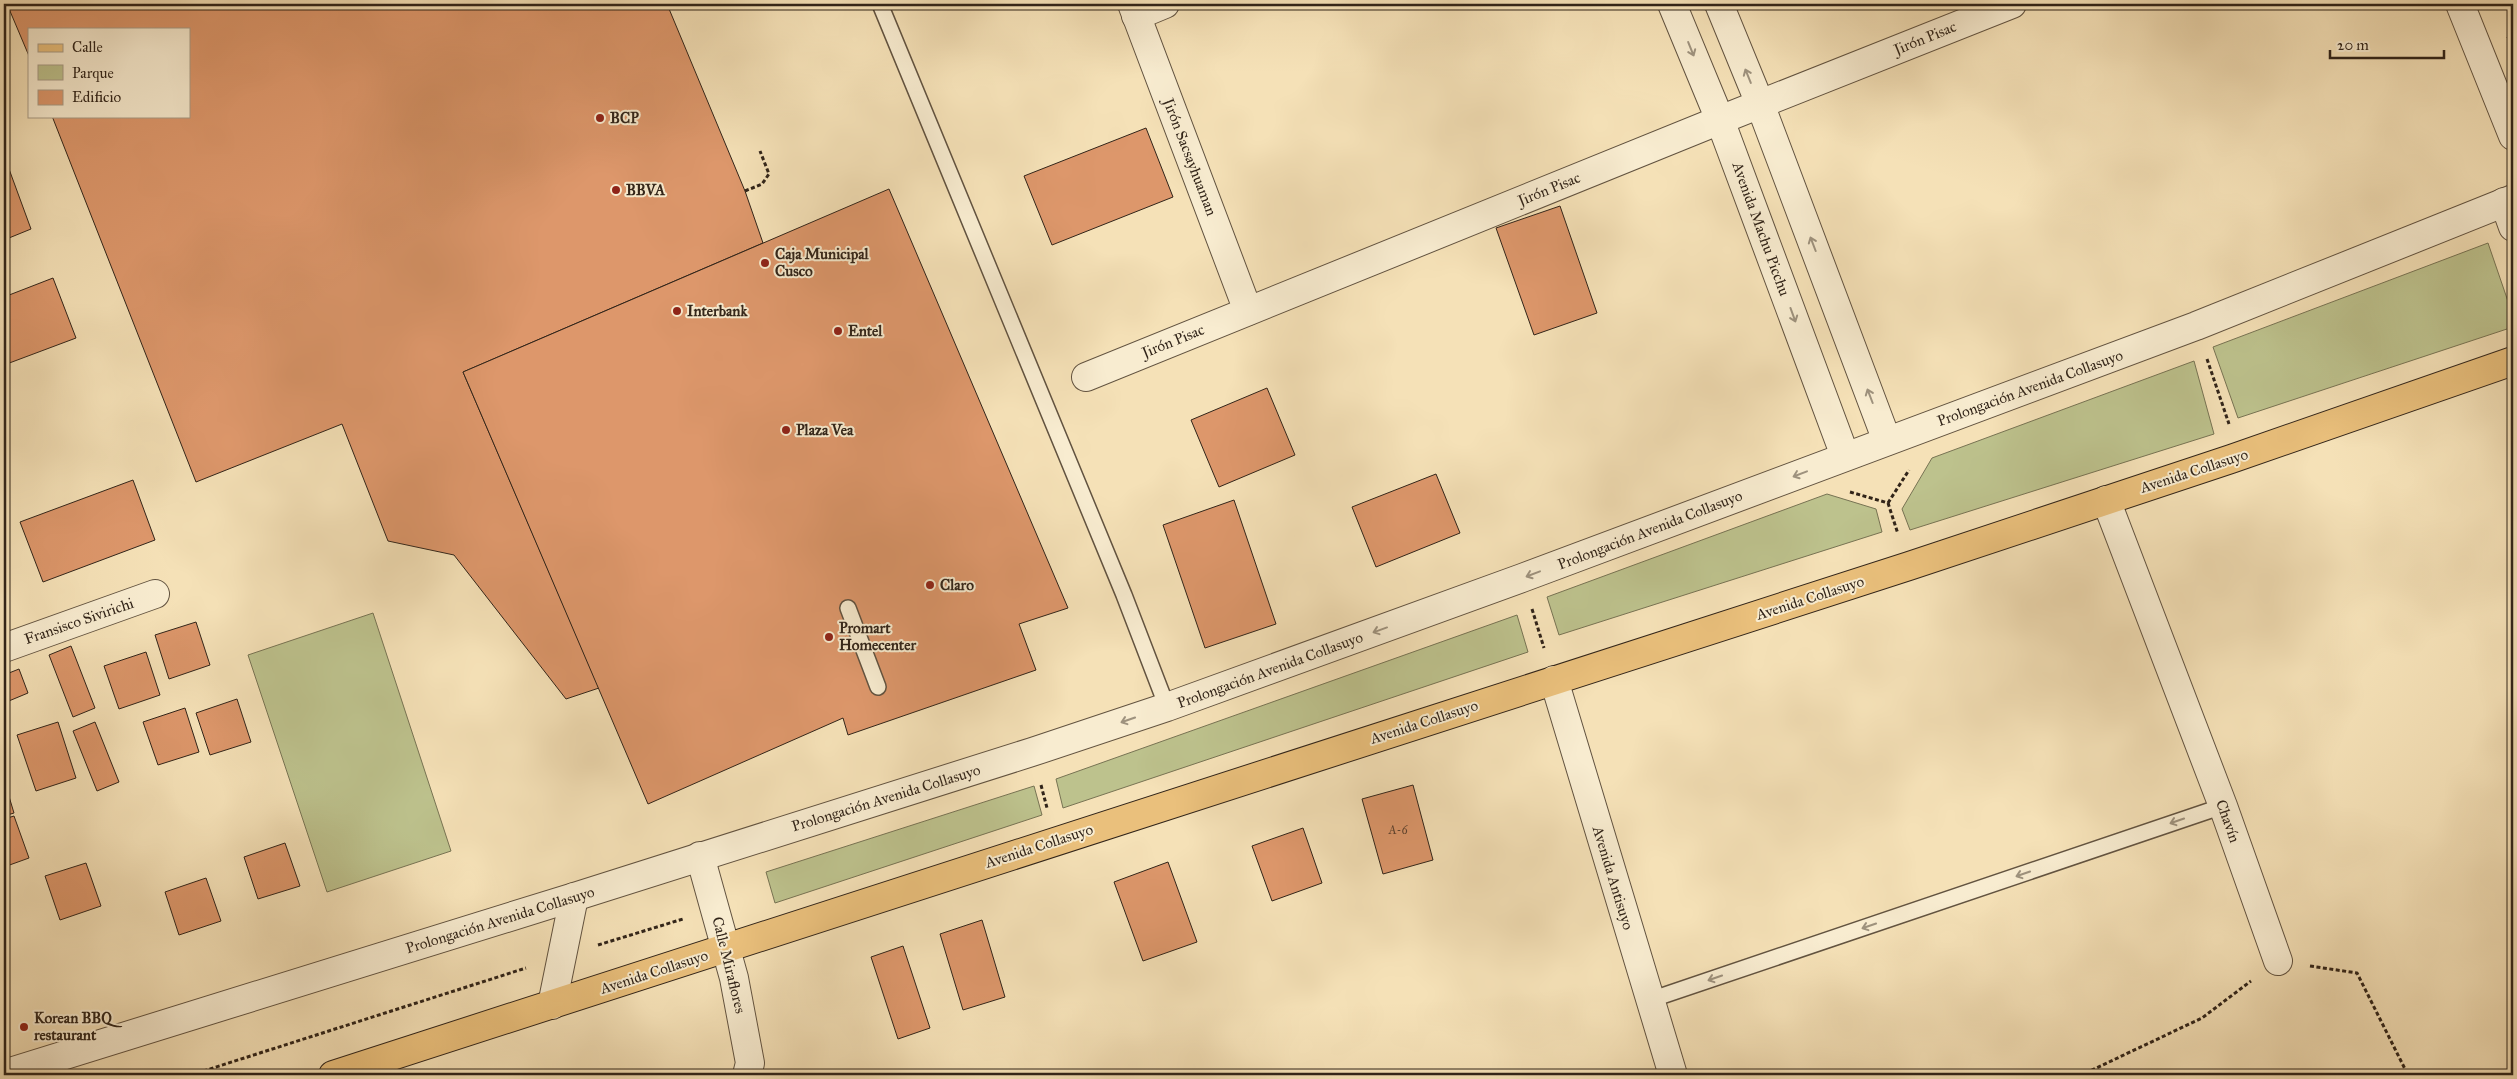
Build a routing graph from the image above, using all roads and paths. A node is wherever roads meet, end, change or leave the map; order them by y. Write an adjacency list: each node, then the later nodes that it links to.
1 (880, 4): 33 (lane)
2 (1165, 4): 7 (street)
3 (1672, 4): 9 (street, Avenida Machu Picchu, one-way to 9)
4 (1719, 4): 8 (street, one-way to 4)
5 (2012, 4): 8 (street, Jirón Pisac)
6 (2460, 4): 10 (street)
7 (1134, 10): 14 (street, Jirón Sacsayhuaman)
8 (1760, 104): 9 (street, Jirón Pisac); 19 (street, one-way to 8)
9 (1720, 120): 14 (street, Jirón Pisac); 20 (street, Avenida Machu Picchu, one-way to 20)
10 (2513, 136)
11 (760, 151): 12 (path)
12 (745, 191)
13 (2510, 209): 19 (street, Prolongación Avenida Collasuyo)
14 (1248, 310): 17 (street, Jirón Pisac)
15 (2206, 356): 18 (path)
16 (2513, 362): 23 (main road, Avenida Collasuyo)
17 (1086, 377)
18 (2230, 427)
19 (1887, 441): 20 (street, Prolongación Avenida Collasuyo)
20 (1845, 456): 33 (street, Prolongación Avenida Collasuyo, one-way to 33)
21 (1912, 466): 24 (path)
22 (1848, 491): 24 (path)
23 (2106, 500): 31 (main road, Avenida Collasuyo); 35 (street, Chavín)
24 (1888, 503): 25 (path)
25 (1899, 537)
26 (155, 594): 29 (street, Fransisco Sivirichi)
27 (1532, 607): 30 (path)
28 (848, 608): 32 (lane)
29 (5, 644)
30 (1545, 650)
31 (1554, 680): 40 (main road, Avenida Collasuyo); 43 (street, Avenida Antisuyo)
32 (878, 687)
33 (1168, 707): 37 (street, Prolongación Avenida Collasuyo, one-way to 37)
34 (1039, 778): 36 (path)
35 (2223, 806): 42 (street, Chavín); 43 (lane, one-way to 43)
36 (1049, 814)
37 (700, 856): 38 (street, Prolongación Avenida Collasuyo); 39 (street, Calle Miraflores)
38 (574, 897): 41 (street); 48 (street, Prolongación Avenida Collasuyo)
39 (715, 909): 40 (street, Calle Miraflores); 41 (path)
40 (726, 948): 45 (main road, Avenida Collasuyo); 51 (street, Calle Miraflores)
41 (562, 956): 44 (path); 45 (street)
42 (2278, 960): 47 (path); 55 (path)
43 (1650, 1000): 52 (street, Avenida Antisuyo)
44 (412, 1004): 46 (path); 49 (path)
45 (552, 1004): 50 (main road, Avenida Collasuyo)
46 (417, 1012)
47 (2090, 1071): 53 (path); 54 (path)
48 (4, 1074)
49 (191, 1075)
50 (333, 1075)
51 (747, 1075)
52 (1673, 1075)
53 (2081, 1075)
54 (2087, 1075)
55 (2408, 1075)

